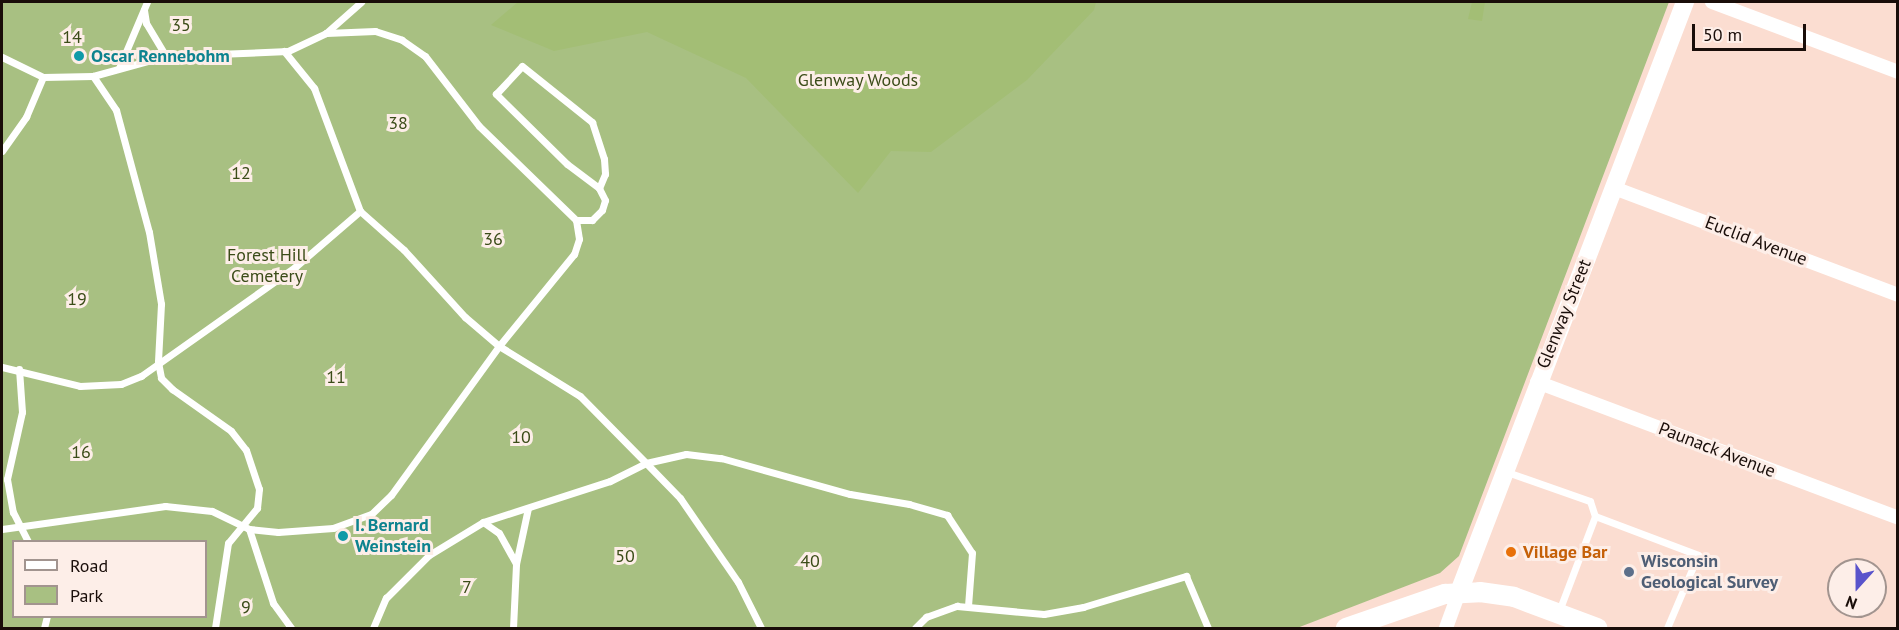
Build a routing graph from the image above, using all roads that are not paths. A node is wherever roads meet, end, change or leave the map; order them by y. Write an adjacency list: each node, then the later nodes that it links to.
1 (147, 2): 5 (lane)
2 (362, 2): 6 (lane)
3 (1685, 2): 15 (street, Glenway Street)
4 (1712, 2): 11 (street)
5 (144, 10): 8 (lane); 10 (lane)
6 (326, 33): 7 (lane); 18 (lane)
7 (284, 51): 8 (lane); 17 (lane)
8 (166, 56): 10 (lane)
9 (2, 57): 13 (lane)
10 (119, 68): 12 (lane)
11 (1898, 72)
12 (93, 76): 13 (lane); 21 (lane)
13 (43, 77): 14 (lane)
14 (2, 151)
15 (1614, 188): 19 (street, Euclid Avenue); 24 (street, Glenway Street)
16 (599, 189): 16 (lane); 18 (lane)
17 (360, 211): 20 (lane); 21 (lane)
18 (576, 220): 20 (lane)
19 (1898, 295)
20 (499, 346): 25 (lane); 34 (lane)
21 (158, 362): 23 (lane); 31 (lane)
22 (2, 367): 23 (lane)
23 (19, 369): 32 (lane)
24 (1537, 382): 26 (street, Glenway Street); 29 (street, Paunack Avenue)
25 (646, 463): 27 (lane); 38 (lane); 44 (lane)
26 (1504, 471): 28 (lane); 37 (street, Glenway Street)
27 (528, 508): 30 (lane); 36 (lane)
28 (1595, 516): 39 (lane); 50 (lane)
29 (1898, 518)
30 (483, 522): 36 (lane); 42 (lane)
31 (239, 525): 32 (lane); 34 (lane); 40 (lane)
32 (23, 527): 33 (lane); 35 (lane)
33 (2, 529)
34 (249, 529): 41 (lane)
35 (27, 540)
36 (516, 564): 43 (lane)
37 (1459, 592): 39 (main road); 47 (main road); 48 (street, Glenway Street)
38 (968, 606): 45 (lane); 46 (lane)
39 (1558, 614): 49 (main road)
40 (215, 628)
41 (291, 628)
42 (373, 628)
43 (513, 628)
44 (762, 628)
45 (915, 628)
46 (1208, 628)
47 (1346, 628)
48 (1446, 628)
49 (1597, 628)
50 (1667, 628)

